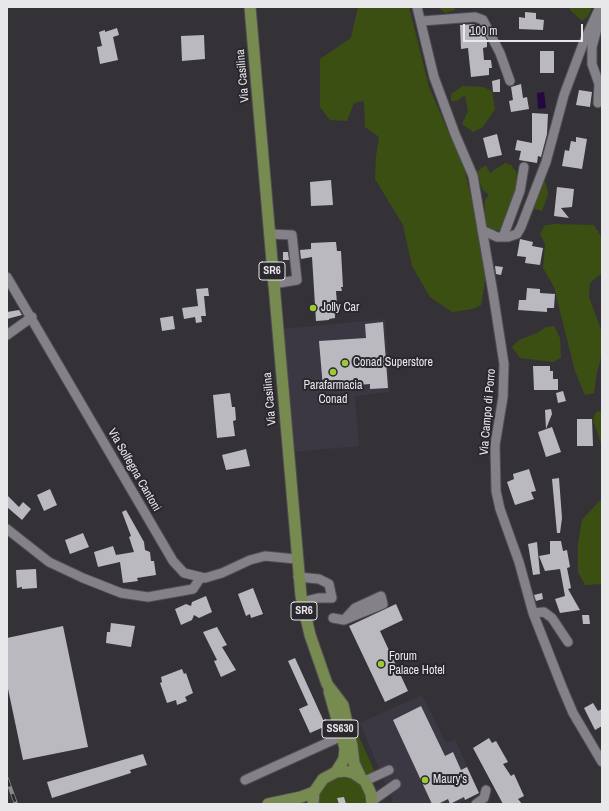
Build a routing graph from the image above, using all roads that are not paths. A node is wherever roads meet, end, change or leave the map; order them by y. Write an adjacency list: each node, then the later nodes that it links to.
1 (250, 7): 9 (main road, Via Casilina / SR6)
2 (417, 7): 4 (street, Via Campo di Porro)
3 (601, 12): 6 (street); 10 (street)
4 (422, 21): 5 (street); 8 (street, Via Campo di Porro)
5 (510, 81)
6 (598, 103)
7 (524, 168): 10 (street)
8 (482, 230): 10 (street); 20 (street, Via Campo di Porro)
9 (269, 234): 12 (main road, Via Casilina / SR6); 12 (street)
10 (503, 237)
11 (7, 277): 13 (street, Via Solfegna Cantoni)
12 (273, 284): 16 (main road, Via Casilina / SR6)
13 (32, 317): 14 (street); 17 (street, Via Solfegna Cantoni)
14 (7, 335)
15 (7, 529): 17 (street)
16 (296, 559): 17 (street, Via Solfegna Cantoni); 18 (main road, Via Casilina / SR6)
17 (201, 577)
18 (298, 577): 19 (main road, Via Casilina / SR6); 19 (street)
19 (302, 602): 24 (main road, Via Casilina / SR6)
20 (533, 612): 23 (street); 26 (street, Via Campo di Porro)
21 (333, 618): 22 (street)
22 (344, 620)
23 (568, 642)
24 (327, 684): 25 (main road, SS630); 29 (main road, Via Casilina / SR6)
25 (342, 736): 28 (main road, SS630); 30 (street)
26 (602, 762)
27 (389, 770): 29 (street)
28 (336, 772): 29 (main road); 33 (main road)
29 (363, 779): 34 (main road, Via Casilina)
30 (245, 780)
31 (396, 784): 34 (street)
32 (486, 790): 37 (street)
33 (314, 792): 35 (main road); 36 (main road)
34 (372, 802)
35 (268, 804)
36 (314, 804)
37 (476, 804)

